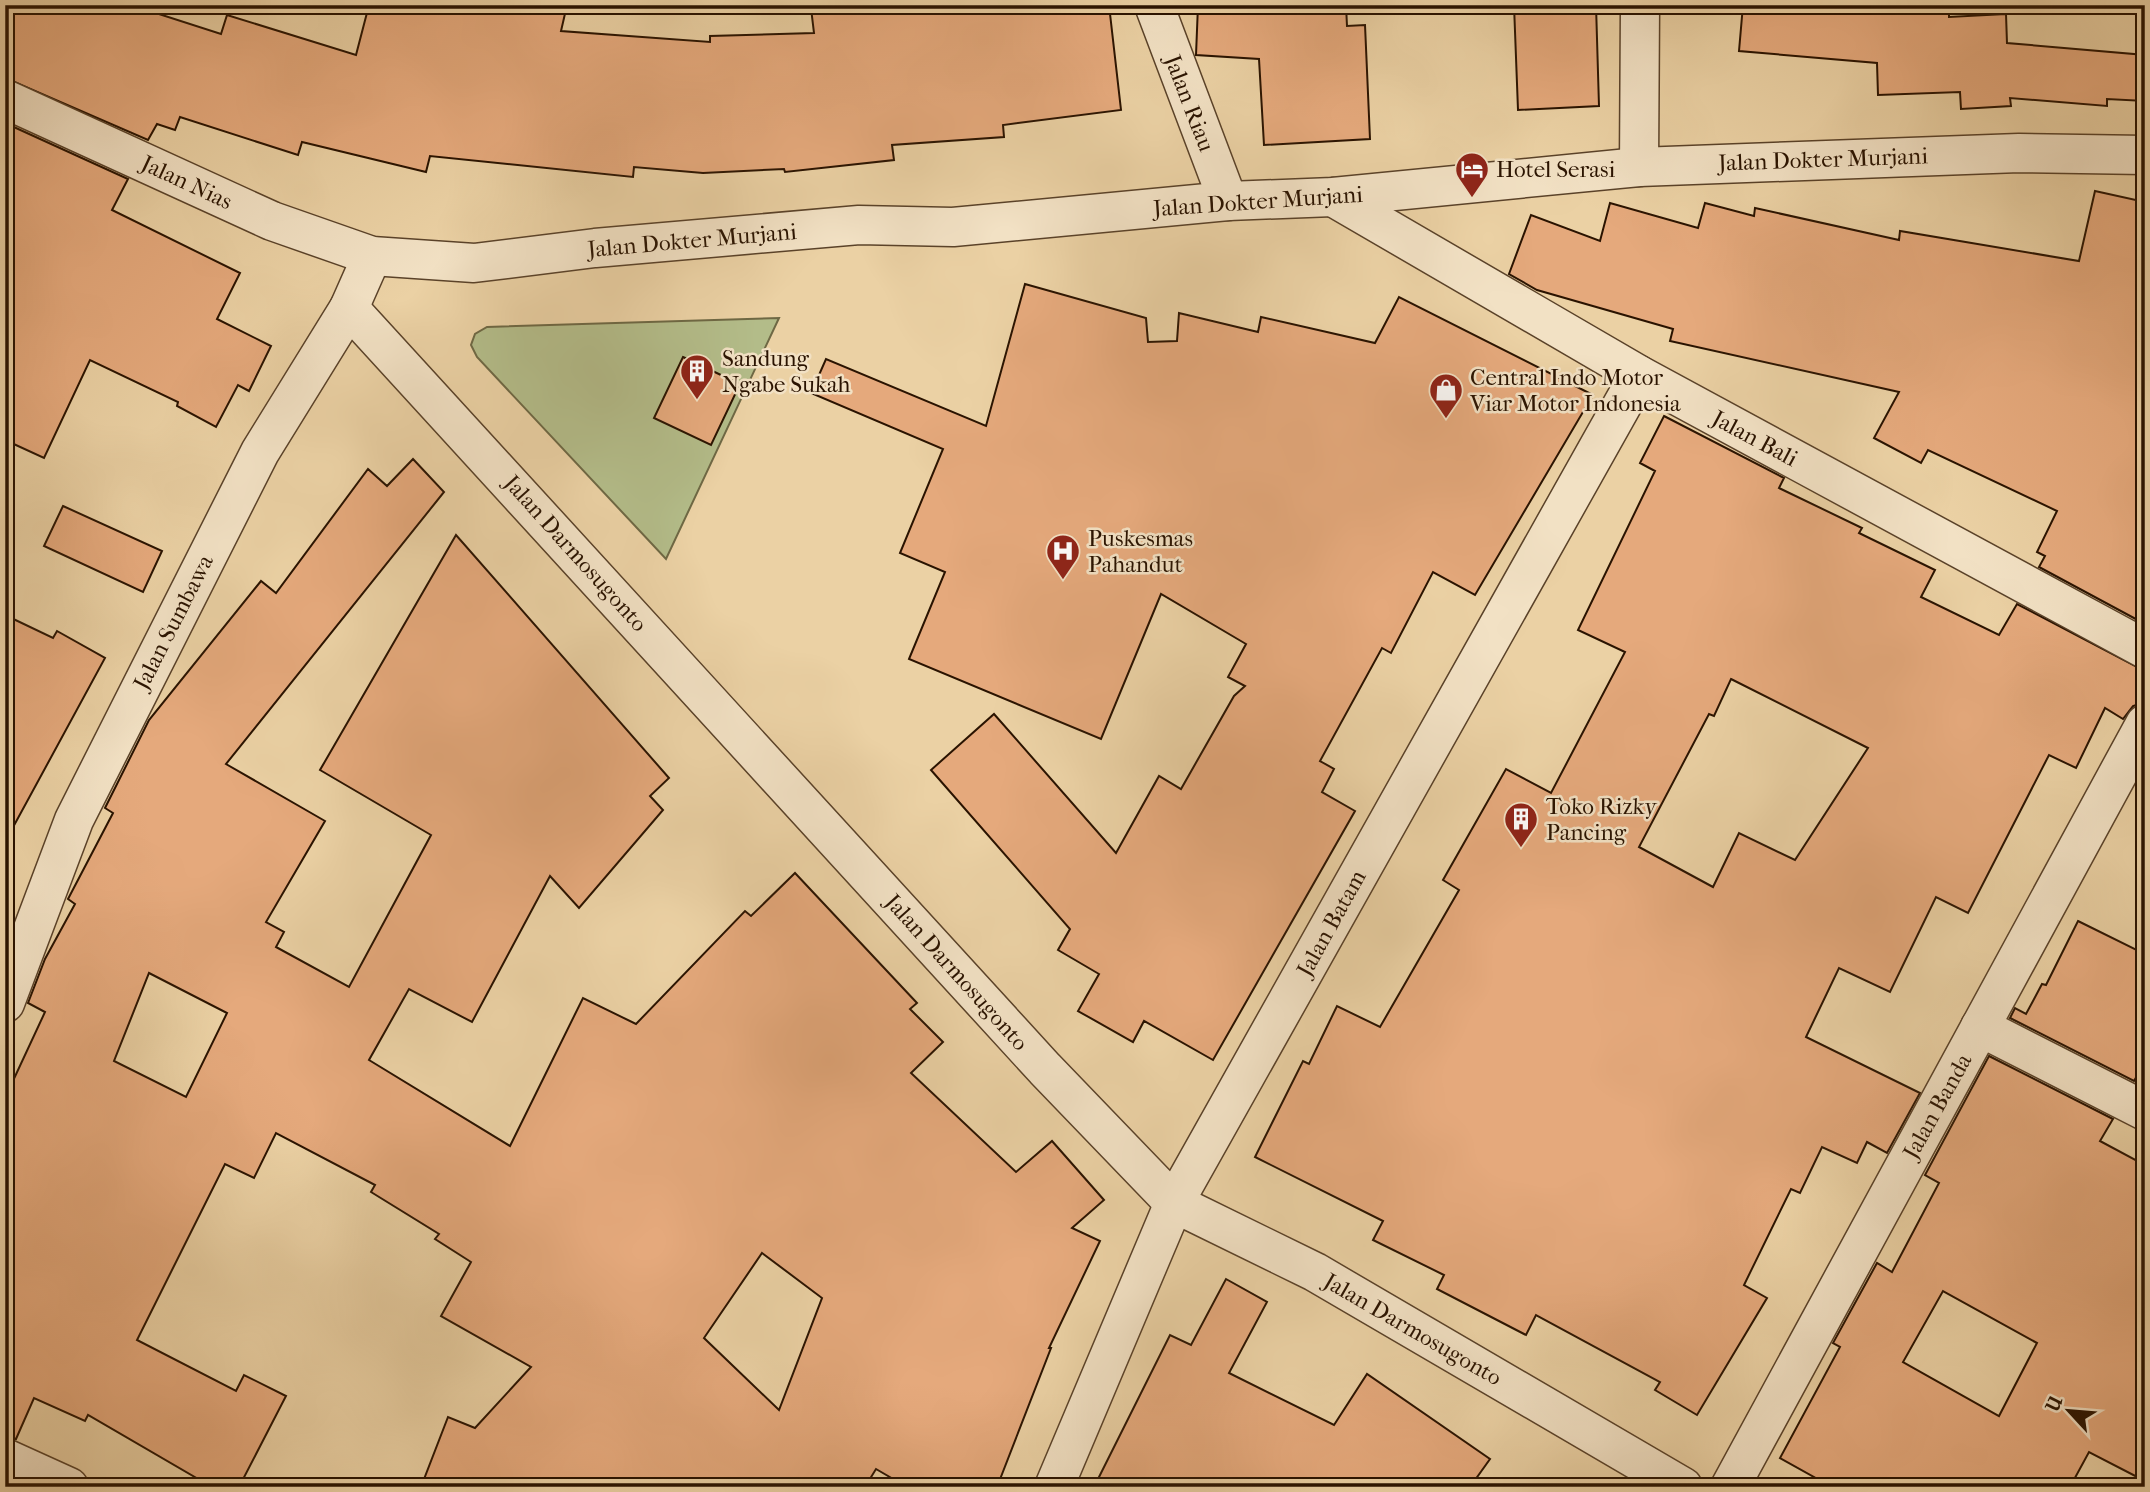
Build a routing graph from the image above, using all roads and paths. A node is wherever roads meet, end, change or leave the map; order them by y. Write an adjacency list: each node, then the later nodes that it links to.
1 (1154, 5): 7 (street, Jalan Riau)
2 (1640, 5): 5 (street)
3 (5, 99): 8 (street, Jalan Nias)
4 (2145, 155): 5 (street, Jalan Dokter Murjani)
5 (1639, 167): 6 (street, Jalan Dokter Murjani)
6 (1333, 197): 7 (street, Jalan Dokter Murjani); 10 (street, Jalan Bali)
7 (1228, 201): 8 (street, Jalan Dokter Murjani)
8 (372, 256): 9 (street, Jalan Sumbawa)
9 (349, 308): 13 (street, Jalan Sumbawa); 16 (street, Jalan Darmosugonto)
10 (1639, 375): 11 (street, Jalan Bali); 16 (street, Jalan Batam)
11 (2145, 649)
12 (2145, 724): 14 (street, Jalan Banda)
13 (5, 1003)
14 (1980, 1027): 15 (street); 21 (street, Jalan Banda)
15 (2145, 1111)
16 (1174, 1203): 19 (street, Jalan Batam); 20 (street, Jalan Darmosugonto)
17 (5, 1458): 18 (street)
18 (69, 1487)
19 (1054, 1487)
20 (1683, 1487)
21 (1730, 1487)

